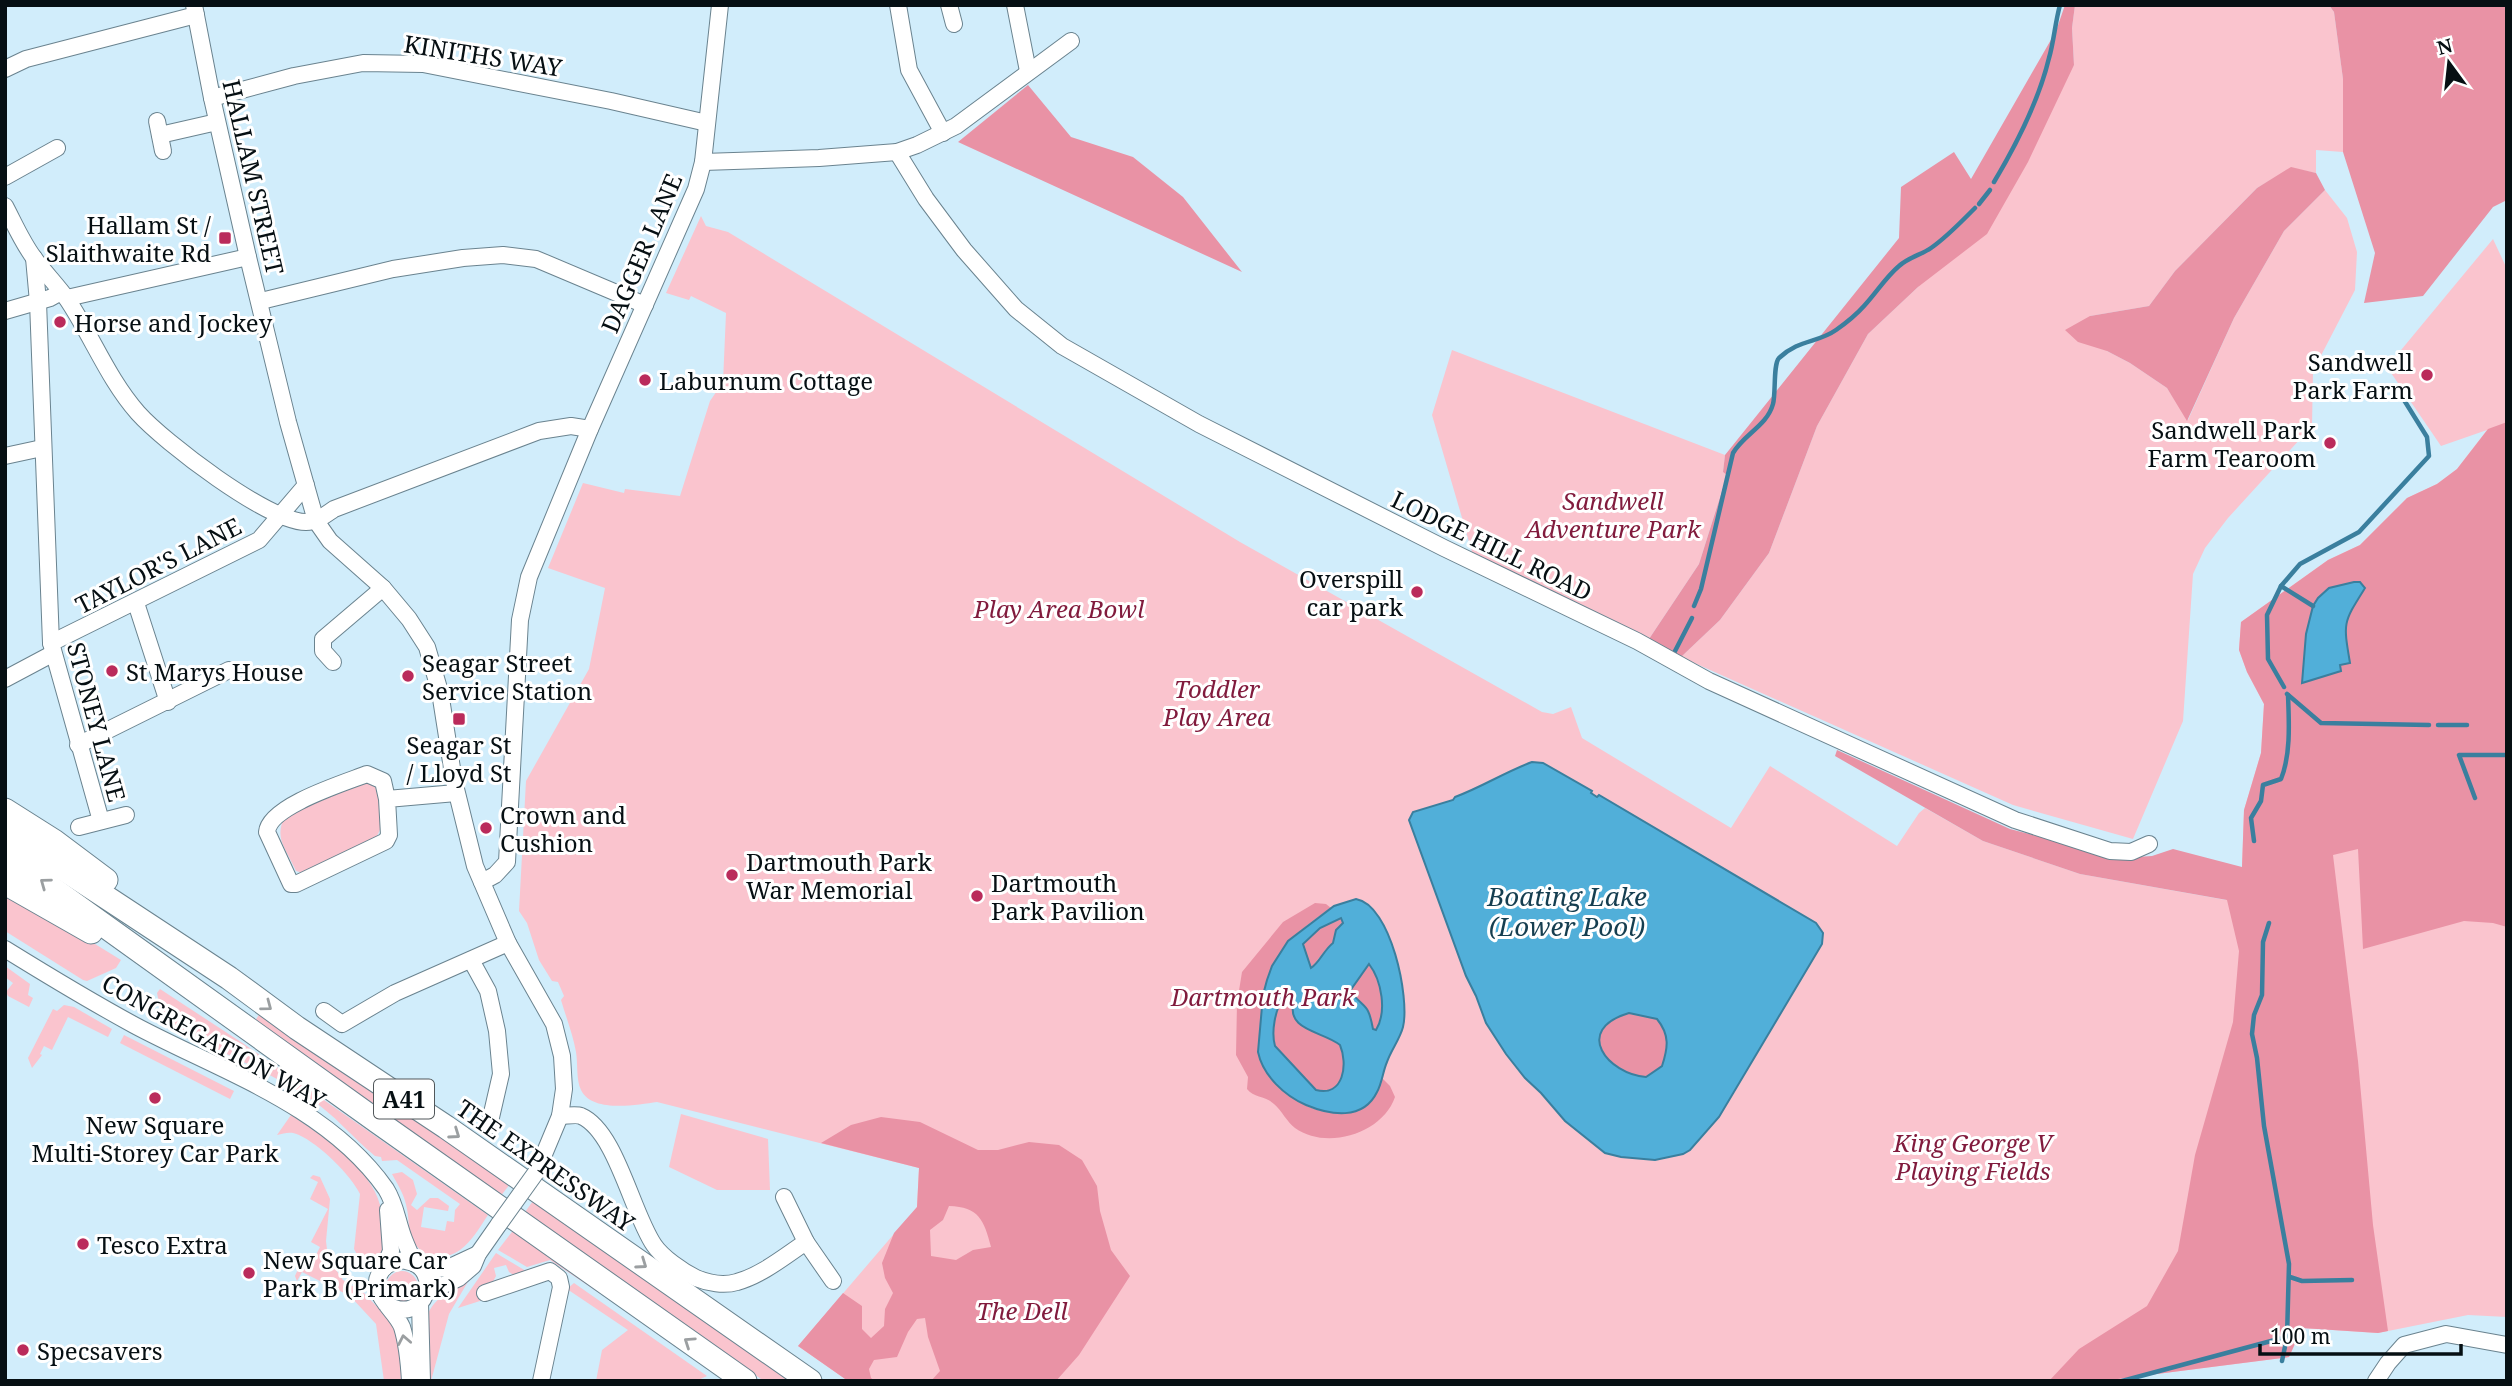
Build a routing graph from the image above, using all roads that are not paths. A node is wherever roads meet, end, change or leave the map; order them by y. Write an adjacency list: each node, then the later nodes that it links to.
1 (720, 5): 12 (street, DAGGER LANE)
2 (898, 5): 13 (street)
3 (949, 5): 6 (street)
4 (1015, 5): 9 (street)
5 (195, 10): 8 (street); 10 (street, HALLAM STREET)
6 (954, 24)
7 (1071, 41): 9 (street)
8 (5, 69)
9 (1028, 71): 13 (street)
10 (212, 98): 11 (street, HALLAM STREET); 12 (street, KINITHS WAY)
11 (217, 122): 15 (street); 20 (street, HALLAM STREET)
12 (707, 123): 17 (street, DAGGER LANE)
13 (943, 133): 16 (street)
14 (57, 148): 18 (street)
15 (163, 151)
16 (897, 152): 17 (street); 48 (street, LODGE HILL ROAD)
17 (703, 162): 25 (street, DAGGER LANE)
18 (5, 177)
19 (5, 206): 21 (street)
20 (248, 257): 22 (street); 23 (street, HALLAM STREET)
21 (34, 258): 22 (street); 24 (street, STONEY LANE)
22 (64, 295): 24 (street); 31 (street)
23 (261, 301): 25 (street); 30 (street, HALLAM STREET)
24 (38, 302): 26 (street); 28 (street, STONEY LANE)
25 (645, 305): 27 (street, DAGGER LANE)
26 (5, 312)
27 (590, 429): 32 (street); 50 (street, DAGGER LANE)
28 (42, 448): 29 (street); 35 (street, STONEY LANE)
29 (5, 456)
30 (306, 485): 31 (street, TAYLOR'S LANE); 32 (street, HALLAM STREET)
31 (281, 515): 32 (street); 34 (street, TAYLOR'S LANE)
32 (316, 521): 33 (street)
33 (383, 588): 36 (street); 41 (street)
34 (136, 603): 35 (street, TAYLOR'S LANE); 39 (street)
35 (51, 649): 38 (street, TAYLOR'S LANE); 40 (street, STONEY LANE)
36 (333, 662)
37 (229, 670): 39 (street)
38 (5, 679)
39 (168, 702): 40 (street)
40 (78, 745): 45 (street, STONEY LANE)
41 (456, 793): 42 (street); 50 (street)
42 (387, 799): 42 (street)
43 (5, 810): 55 (highway, A41)
44 (126, 815): 45 (street, STONEY LANE)
45 (101, 821): 46 (street, STONEY LANE)
46 (79, 827)
47 (5, 835): 55 (highway, THE EXPRESSWAY / A41)
48 (2149, 844)
49 (5, 858): 56 (highway, A41, one-way to 49)
50 (482, 882): 52 (street)
51 (5, 883): 56 (highway, A41)
52 (508, 943): 54 (street); 58 (street)
53 (5, 948): 60 (street, CONGREGATION WAY)
54 (471, 960): 57 (street); 59 (street)
55 (229, 978): 75 (highway, THE EXPRESSWAY / A41, one-way to 75)
56 (197, 993): 79 (highway, A41, one-way to 56)
57 (324, 1011)
58 (560, 1116): 62 (street); 65 (street, bridge)
59 (489, 1126)
60 (387, 1190): 66 (street, CONGREGATION WAY); 67 (street)
61 (785, 1197): 64 (street)
62 (637, 1212): 63 (street); 64 (street)
63 (621, 1219)
64 (806, 1242): 69 (street)
65 (478, 1254): 66 (street); 72 (street)
66 (419, 1267): 67 (street); 72 (street)
67 (384, 1268): 73 (street)
68 (500, 1270): 70 (street)
69 (833, 1281)
70 (506, 1286): 71 (street); 78 (street)
71 (485, 1293)
72 (423, 1298): 73 (street); 77 (street)
73 (386, 1304): 76 (street, one-way to 73)
74 (2507, 1345): 80 (street)
75 (807, 1378)
76 (410, 1381)
77 (422, 1381)
78 (541, 1381)
79 (746, 1381)
80 (2376, 1381)

